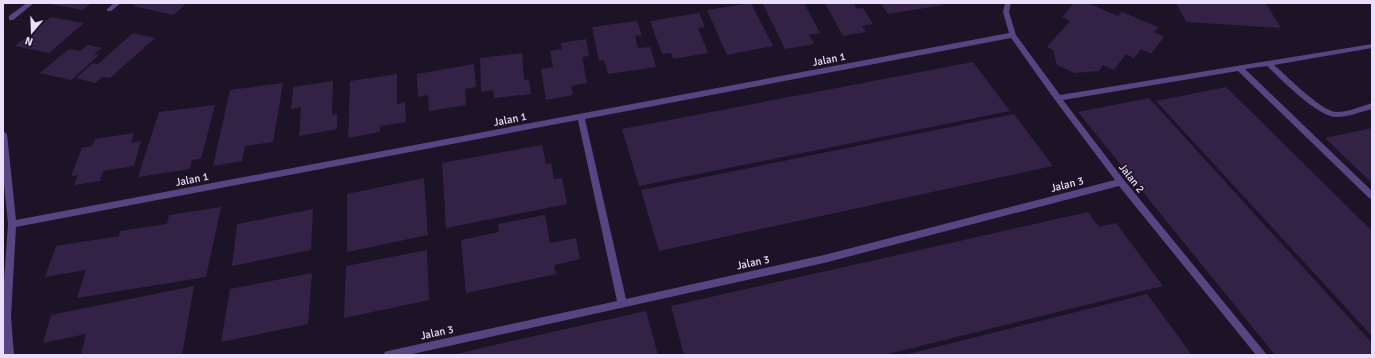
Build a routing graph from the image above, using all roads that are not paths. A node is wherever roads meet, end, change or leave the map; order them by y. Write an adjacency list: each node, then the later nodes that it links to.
1 (31, 3): 5 (street)
2 (118, 3): 4 (street)
3 (1008, 3): 6 (street, Jalan 2)
4 (109, 10)
5 (11, 18)
6 (1012, 35): 10 (street, Jalan 2); 12 (street, Jalan 1)
7 (1372, 46): 8 (street)
8 (1268, 63): 9 (street); 11 (street)
9 (1239, 68): 10 (street); 15 (street)
10 (1058, 98): 14 (street, Jalan 2)
11 (1372, 106)
12 (581, 117): 16 (street, Jalan 1); 17 (street)
13 (3, 134): 16 (street)
14 (1121, 182): 17 (street, Jalan 3); 21 (street, Jalan 2)
15 (1372, 196)
16 (12, 224): 18 (street)
17 (622, 303): 20 (street, Jalan 3)
18 (5, 317): 19 (street)
19 (9, 355)
20 (388, 355)
21 (1262, 355)

